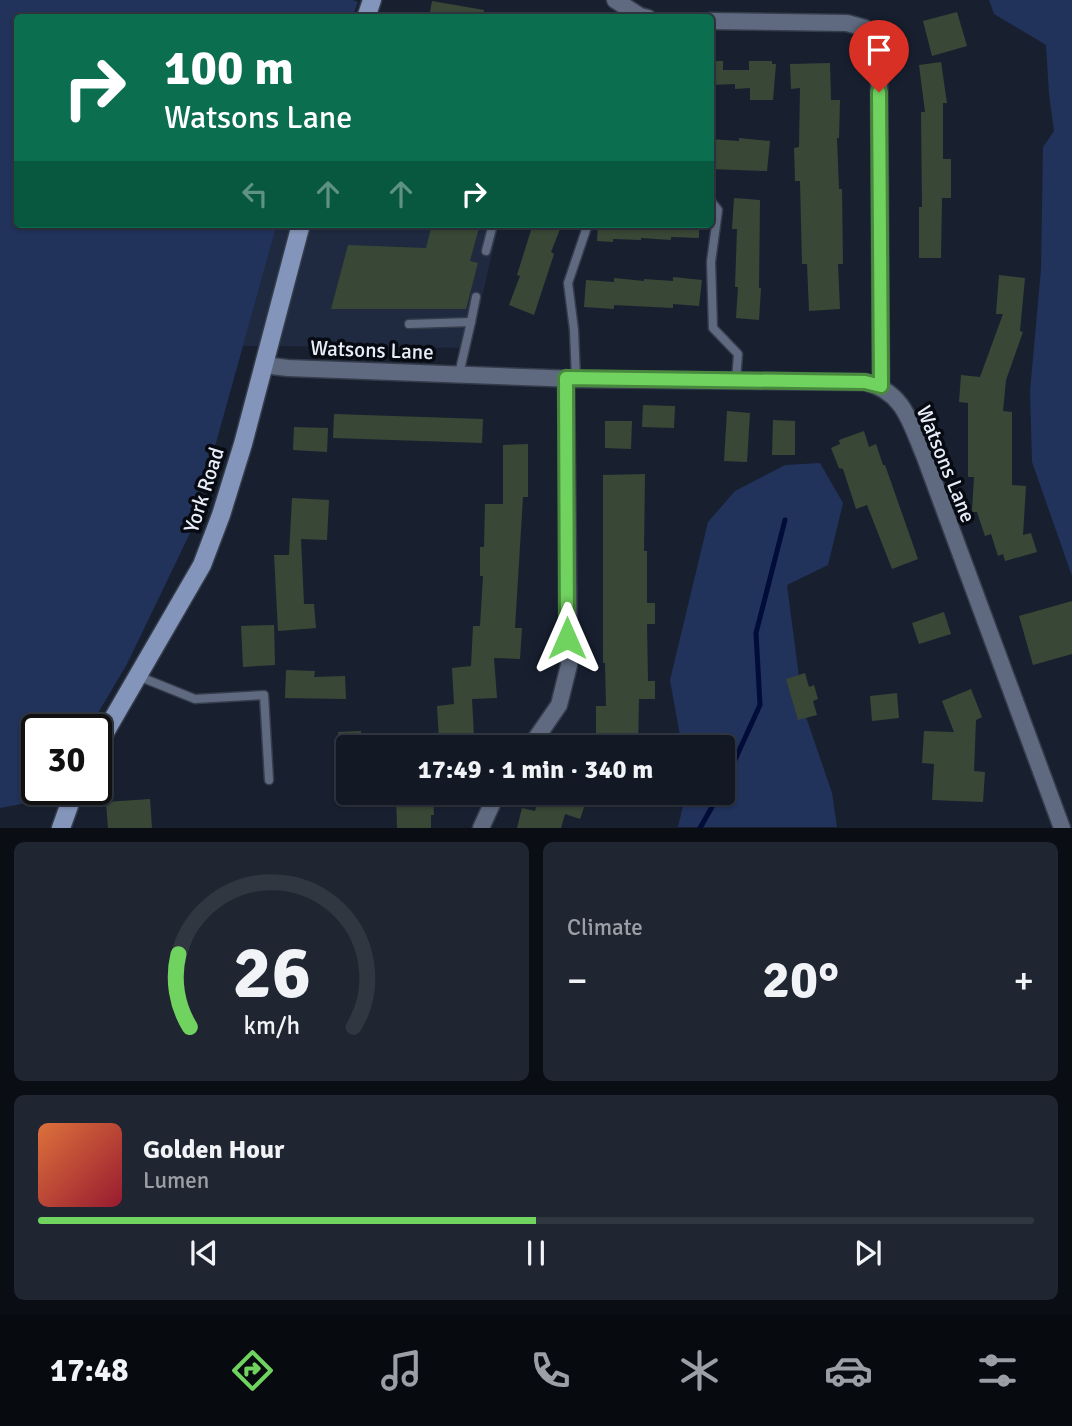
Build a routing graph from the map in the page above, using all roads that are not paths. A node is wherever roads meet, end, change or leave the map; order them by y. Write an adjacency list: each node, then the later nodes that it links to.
1 (615, 0): 2 (street)
2 (637, 14)
3 (714, 21): 16 (street)
4 (714, 205): 15 (lane)
5 (299, 228): 12 (street, York Road)
6 (492, 228): 8 (lane)
7 (587, 228): 14 (lane)
8 (486, 251)
9 (476, 297): 10 (lane)
10 (471, 322): 11 (lane); 13 (lane)
11 (409, 324)
12 (263, 365): 13 (street, Watsons Lane); 17 (street, York Road)
13 (459, 374): 14 (street, Watsons Lane)
14 (571, 378): 15 (street, Watsons Lane); 19 (street)
15 (736, 381): 16 (street, Watsons Lane)
16 (881, 386): 25 (street, Watsons Lane)
17 (138, 676): 18 (street, York Road); 20 (lane)
18 (112, 721)
19 (538, 735)
20 (269, 780)
21 (69, 805): 23 (street)
22 (492, 805): 24 (street)
23 (61, 828)
24 (481, 828)
25 (1062, 828)

